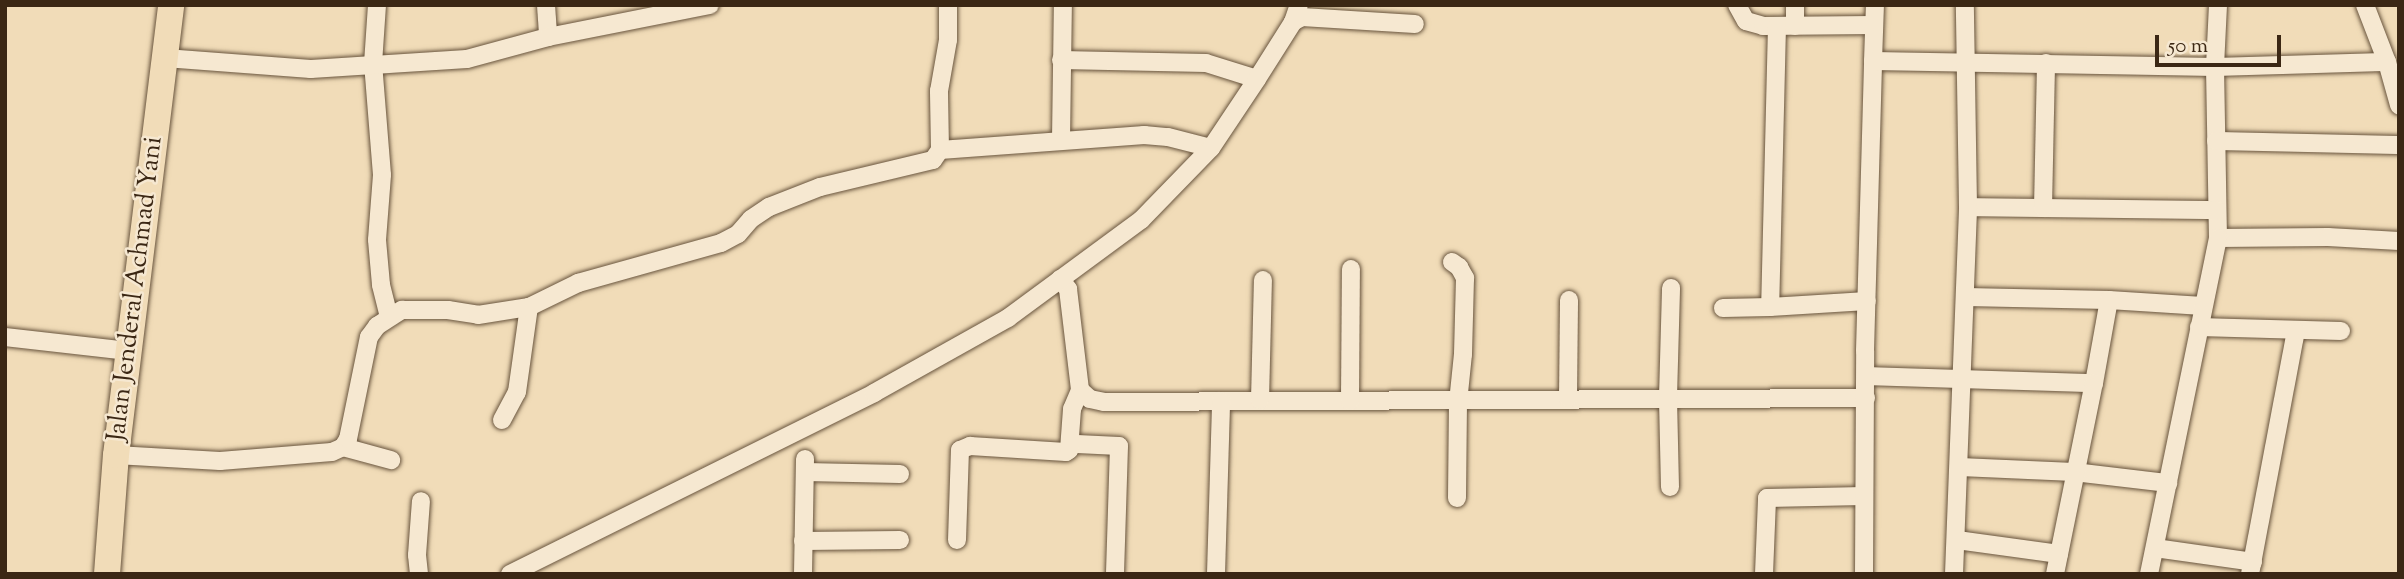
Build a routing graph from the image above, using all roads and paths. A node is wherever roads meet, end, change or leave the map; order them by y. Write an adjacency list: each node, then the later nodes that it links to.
1 (172, 5): 19 (highway, Jalan Jenderal Achmad Yani)
2 (377, 5): 24 (street)
3 (545, 5): 18 (street)
4 (709, 5): 18 (street)
5 (948, 5): 33 (street)
6 (1063, 5): 20 (street)
7 (1737, 5): 17 (street)
8 (1795, 5): 17 (street)
9 (1874, 5): 16 (street)
10 (1965, 5): 22 (street)
11 (2218, 5): 26 (street)
12 (2365, 5): 23 (street)
13 (1296, 14): 14 (street); 27 (street)
14 (1376, 14): 15 (street)
15 (1415, 24)
16 (1874, 25): 17 (street); 21 (street)
17 (1786, 26): 51 (street)
18 (548, 37): 24 (street)
19 (165, 58): 24 (street); 57 (highway, Jalan Jenderal Achmad Yani)
20 (1061, 60): 27 (street); 29 (street)
21 (1873, 61): 22 (street); 47 (street)
22 (1966, 61): 25 (street); 34 (street)
23 (2387, 62): 26 (street); 28 (street)
24 (373, 63): 52 (street)
25 (2046, 63): 26 (street); 35 (street)
26 (2215, 66): 30 (street)
27 (1257, 79): 32 (street)
28 (2399, 105)
29 (1061, 140): 32 (street); 33 (street)
30 (2216, 141): 31 (street); 36 (street)
31 (2399, 145)
32 (1210, 148): 41 (street)
33 (940, 150): 49 (street)
34 (1968, 207): 35 (street); 44 (street)
35 (2043, 208): 36 (street)
36 (2217, 210): 37 (street)
37 (2218, 238): 38 (street); 48 (street)
38 (2399, 241)
39 (1452, 262): 68 (street)
40 (1352, 269): 67 (street)
41 (1060, 279): 61 (street); 91 (street)
42 (1263, 279): 65 (street)
43 (1671, 288): 62 (street)
44 (1966, 298): 45 (street); 59 (street)
45 (2109, 299): 48 (street); 60 (street)
46 (1569, 300): 63 (street)
47 (1867, 301): 51 (street); 58 (street)
48 (2203, 306): 53 (street)
49 (528, 307): 52 (street); 69 (street)
50 (1723, 307): 51 (street)
51 (1770, 307)
52 (389, 317): 71 (street)
53 (2199, 327): 54 (street); 77 (street)
54 (2296, 331): 55 (street); 88 (street)
55 (2341, 331)
56 (5, 337): 57 (street)
57 (128, 351): 72 (highway, Jalan Jenderal Achmad Yani)
58 (1866, 376): 59 (street); 64 (street)
59 (1963, 378): 60 (street); 74 (street)
60 (2094, 383): 75 (street)
61 (1080, 390): 66 (street); 83 (street)
62 (1668, 397): 63 (street); 64 (street); 78 (street)
63 (1568, 398): 68 (street)
64 (1866, 398): 79 (street)
65 (1260, 400): 66 (street); 67 (street)
66 (1222, 401): 94 (street)
67 (1350, 401): 68 (street)
68 (1458, 402): 80 (street)
69 (502, 420)
70 (1077, 444): 93 (street)
71 (343, 447): 72 (street); 73 (street)
72 (116, 454): 89 (highway, Jalan Jenderal Achmad Yani)
73 (391, 460)
74 (1960, 467): 75 (street); 84 (street)
75 (2074, 472): 77 (street); 87 (street)
76 (900, 474): 85 (street)
77 (2168, 483): 86 (street)
78 (1670, 487)
79 (1864, 496): 95 (street); 96 (street)
80 (1457, 498)
81 (421, 501): 90 (street)
82 (900, 540): 85 (street)
83 (957, 540)
84 (1957, 540): 87 (street); 97 (street)
85 (803, 541): 92 (street)
86 (2155, 548): 88 (street); 99 (street)
87 (2059, 554): 98 (street)
88 (2252, 568)
89 (107, 574)
90 (419, 574)
91 (510, 574)
92 (803, 574)
93 (1115, 574)
94 (1216, 574)
95 (1764, 574)
96 (1864, 574)
97 (1954, 574)
98 (2055, 574)
99 (2149, 574)

